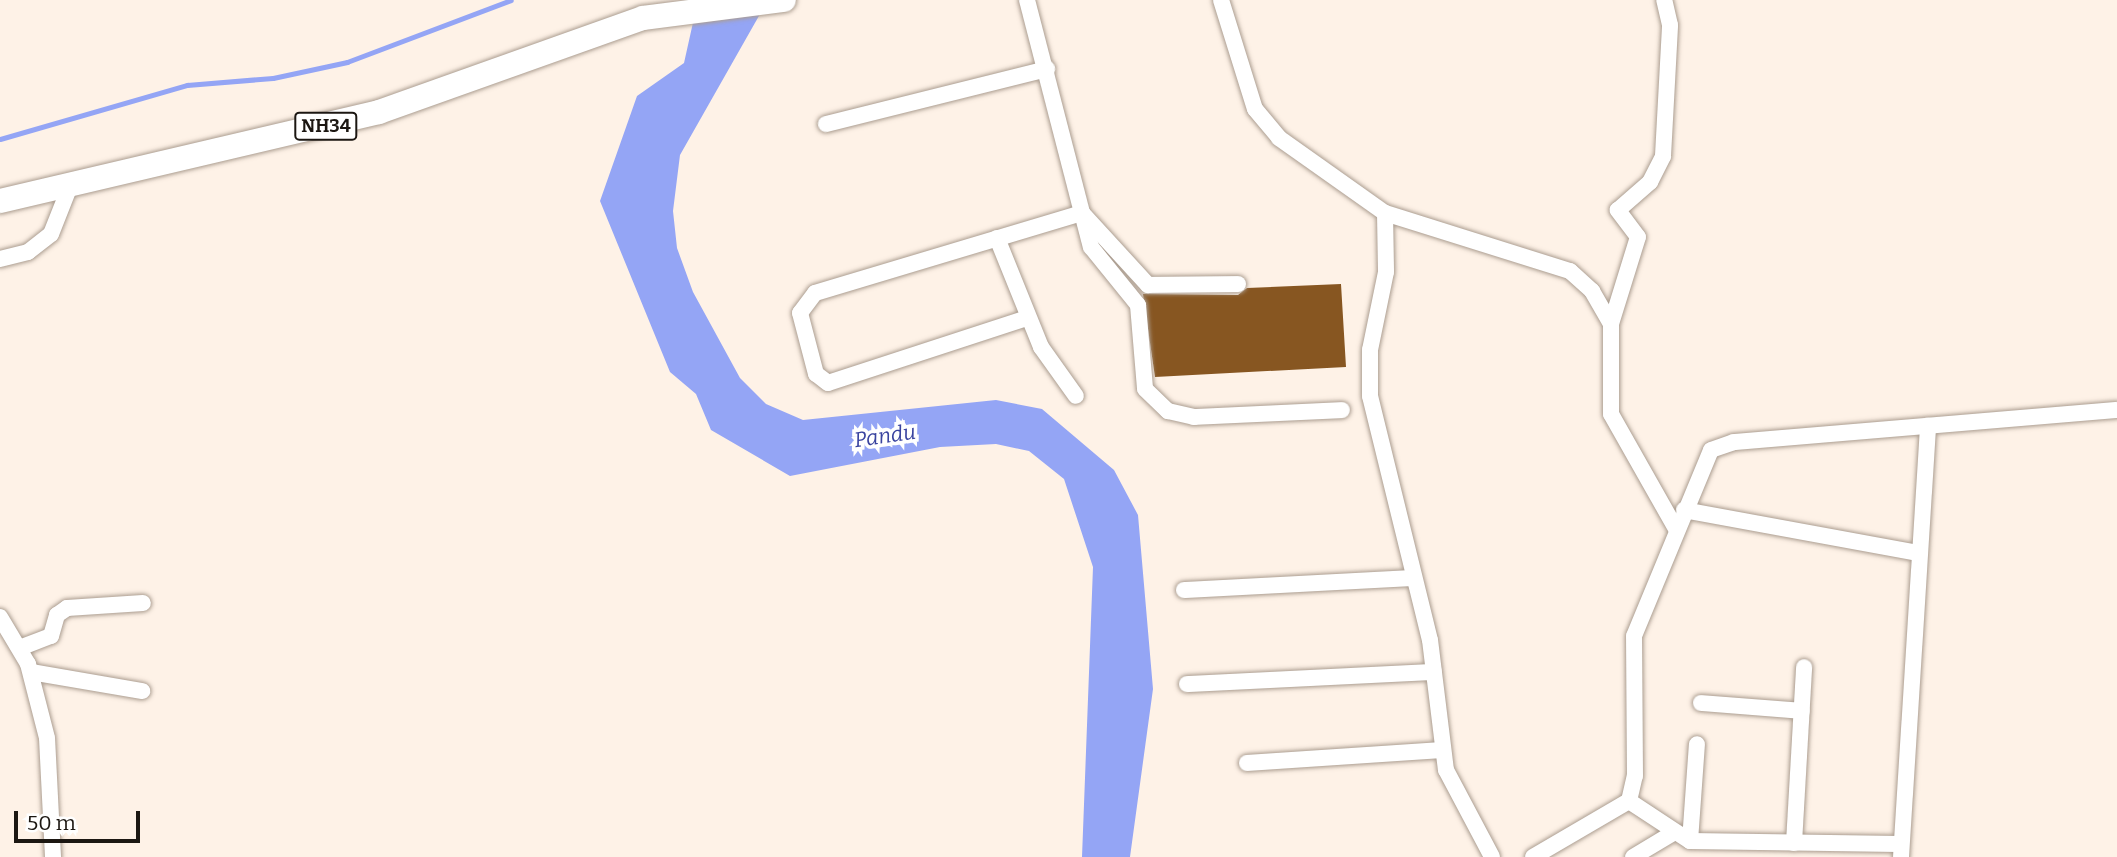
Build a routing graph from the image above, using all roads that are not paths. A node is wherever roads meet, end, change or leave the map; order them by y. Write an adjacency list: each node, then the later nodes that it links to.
1 (783, 0): 7 (highway, NH34)
2 (1027, 0): 5 (street)
3 (1221, 0): 9 (street)
4 (1664, 0): 15 (street)
5 (1047, 69): 6 (street); 10 (street)
6 (826, 124)
7 (70, 186): 8 (highway, NH34); 12 (street)
8 (0, 201)
9 (1385, 213): 15 (street); 23 (street)
10 (1082, 214): 11 (street); 13 (street); 17 (street)
11 (998, 237): 14 (street); 14 (street)
12 (0, 259)
13 (1238, 284)
14 (1027, 318): 16 (street)
15 (1611, 324): 21 (street)
16 (1076, 396)
17 (1342, 410)
18 (2117, 410): 19 (street)
19 (1928, 426): 20 (street); 22 (street)
20 (1684, 510): 21 (street); 22 (street)
21 (1676, 529): 38 (street)
22 (1919, 553): 42 (street)
23 (1414, 579): 24 (street); 30 (street)
24 (1184, 590)
25 (143, 603): 27 (street)
26 (0, 617): 27 (street)
27 (22, 647): 29 (street)
28 (1804, 667): 34 (street)
29 (31, 672): 32 (street); 43 (street)
30 (1434, 672): 31 (street); 36 (street)
31 (1187, 684)
32 (142, 691)
33 (1701, 703): 34 (street)
34 (1802, 711): 41 (street)
35 (1698, 744): 40 (street)
36 (1442, 750): 37 (street); 44 (street)
37 (1247, 763)
38 (1629, 801): 39 (street); 45 (street)
39 (1673, 834): 40 (street); 46 (street)
40 (1690, 841): 41 (street)
41 (1794, 844): 42 (street)
42 (1900, 850)
43 (53, 857)
44 (1492, 857)
45 (1533, 857)
46 (1633, 857)

